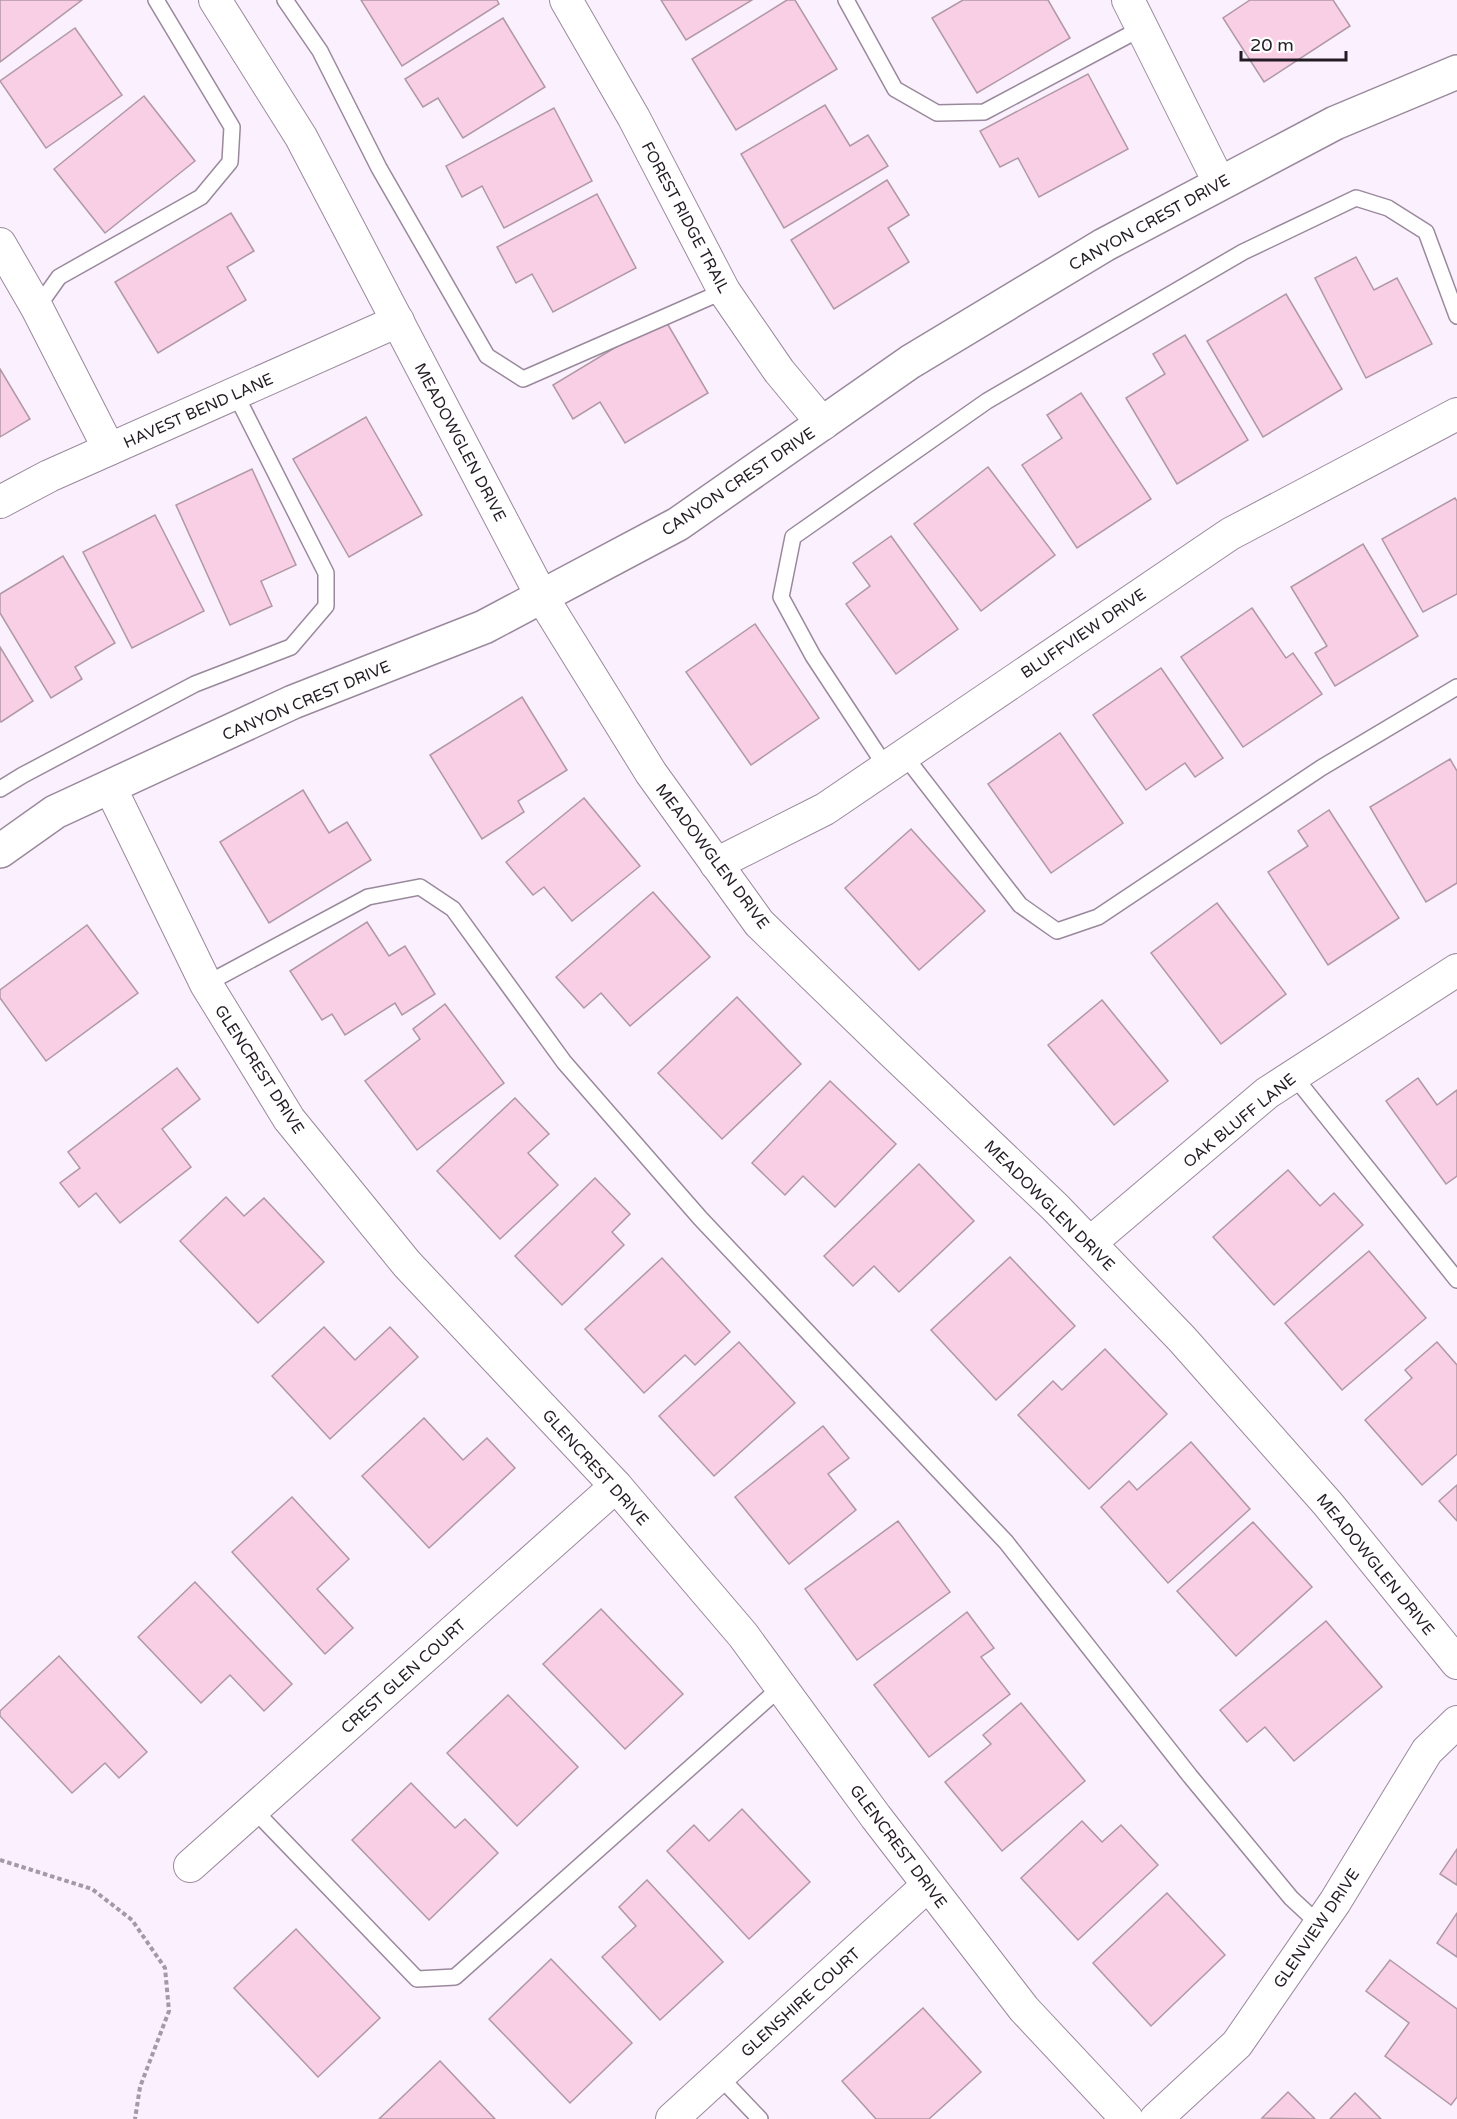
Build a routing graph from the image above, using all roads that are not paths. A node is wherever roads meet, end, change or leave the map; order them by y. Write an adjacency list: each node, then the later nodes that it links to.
1 (156, 0): 12 (lane)
2 (215, 0): 14 (street, MEADOWGLEN DRIVE)
3 (285, 0): 11 (lane)
4 (566, 0): 11 (street, FOREST RIDGE TRAIL)
5 (846, 0): 7 (lane)
6 (1128, 0): 7 (street)
7 (1142, 28): 9 (street)
8 (1457, 72): 9 (street, CANYON CREST DRIVE)
9 (1220, 184): 17 (street, CANYON CREST DRIVE)
10 (0, 244): 12 (street)
11 (724, 291): 17 (street, FOREST RIDGE TRAIL)
12 (37, 309): 18 (street)
13 (1457, 316): 22 (lane)
14 (398, 321): 15 (street, HAVEST BEND LANE); 20 (street, MEADOWGLEN DRIVE)
15 (235, 393): 18 (street, HAVEST BEND LANE); 24 (lane)
16 (1457, 414): 22 (street, BLUFFVIEW DRIVE)
17 (822, 424): 20 (street, CANYON CREST DRIVE)
18 (109, 449): 19 (street, HAVEST BEND LANE)
19 (0, 502)
20 (542, 597): 23 (street, CANYON CREST DRIVE); 26 (street, MEADOWGLEN DRIVE)
21 (1457, 687): 22 (lane)
22 (895, 761): 26 (street, BLUFFVIEW DRIVE)
23 (110, 787): 25 (street, CANYON CREST DRIVE); 28 (street, GLENCREST DRIVE)
24 (0, 789)
25 (0, 851)
26 (716, 864): 30 (street, MEADOWGLEN DRIVE)
27 (1457, 970): 29 (street, OAK BLUFF LANE)
28 (206, 984): 32 (street, GLENCREST DRIVE); 39 (lane)
29 (1293, 1076): 30 (street, OAK BLUFF LANE); 31 (lane)
30 (1090, 1244): 33 (street, MEADOWGLEN DRIVE)
31 (1457, 1280)
32 (616, 1486): 34 (street, GLENCREST DRIVE); 36 (street, CREST GLEN COURT)
33 (1457, 1663)
34 (781, 1687): 36 (lane); 38 (street, GLENCREST DRIVE)
35 (1457, 1722): 39 (street, GLENVIEW DRIVE)
36 (254, 1810): 37 (street, CREST GLEN COURT)
37 (190, 1866)
38 (928, 1885): 40 (street, GLENSHIRE COURT); 43 (street, GLENCREST DRIVE)
39 (1320, 1925): 44 (street, GLENVIEW DRIVE)
40 (719, 2076): 41 (street, GLENSHIRE COURT); 42 (lane)
41 (672, 2119)
42 (760, 2119)
43 (1127, 2119)
44 (1156, 2119)

